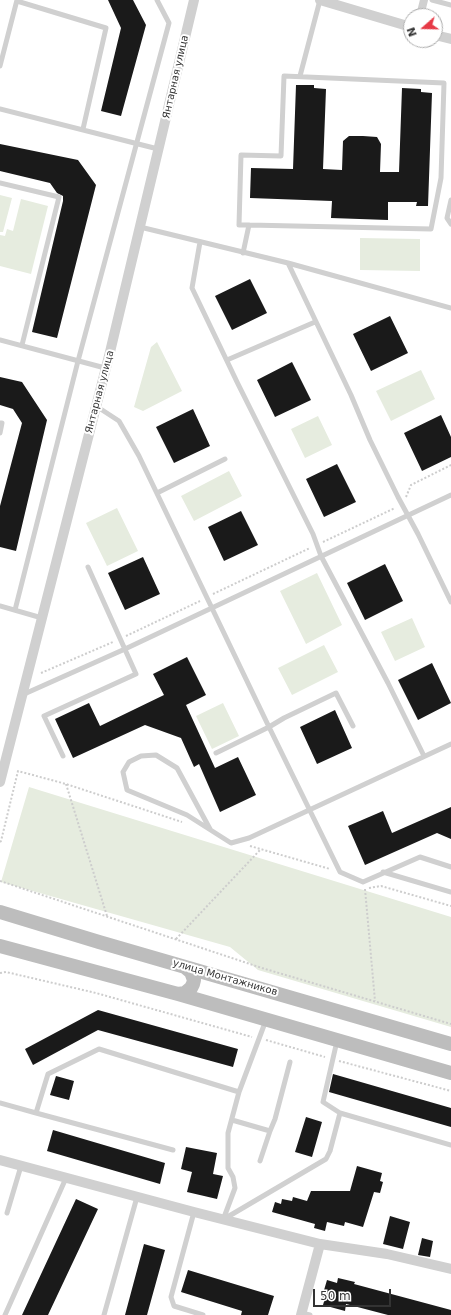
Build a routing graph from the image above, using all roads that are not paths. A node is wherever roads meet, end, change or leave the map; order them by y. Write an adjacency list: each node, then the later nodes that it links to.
1 (17, 0): 8 (lane); 11 (lane)
2 (157, 0): 12 (lane)
3 (194, 0): 13 (street, Янтарная улица)
4 (320, 0): 7 (street); 9 (lane)
5 (432, 0): 6 (lane)
6 (451, 5)
7 (403, 25)
8 (0, 66)
9 (300, 76): 17 (lane); 17 (lane)
10 (0, 109): 11 (lane)
11 (83, 129): 12 (lane)
12 (137, 143): 13 (lane); 27 (lane)
13 (158, 149): 18 (street, Янтарная улица)
14 (0, 183): 25 (lane)
15 (451, 200): 16 (lane)
16 (451, 224)
17 (249, 225): 20 (lane)
18 (140, 227): 19 (lane); 28 (street, Янтарная улица)
19 (200, 242): 20 (lane); 26 (lane)
20 (243, 252): 21 (lane)
21 (288, 263): 22 (lane); 23 (lane)
22 (451, 308)
23 (316, 322): 26 (lane); 35 (lane)
24 (0, 340): 25 (lane)
25 (22, 346): 27 (lane)
26 (227, 360): 36 (lane)
27 (78, 361): 28 (lane); 41 (lane)
28 (106, 368): 29 (street, Янтарная улица)
29 (96, 406): 33 (lane); 42 (street, Янтарная улица)
30 (0, 422): 31 (lane)
31 (0, 433)
32 (225, 459): 33 (lane)
33 (157, 493): 40 (lane)
34 (451, 495): 35 (lane)
35 (408, 516): 36 (lane); 38 (lane)
36 (321, 556): 40 (lane); 50 (lane)
37 (88, 567): 43 (lane)
38 (450, 598)
39 (0, 606): 41 (lane)
40 (212, 608): 43 (lane); 46 (lane)
41 (15, 610): 42 (lane)
42 (42, 618): 44 (street, Янтарная улица)
43 (125, 649): 44 (lane); 49 (lane)
44 (22, 695): 51 (street, Янтарная улица)
45 (353, 726): 46 (lane)
46 (269, 727): 48 (lane); 52 (lane)
47 (451, 744): 50 (lane)
48 (216, 753)
49 (63, 756)
50 (424, 756): 52 (lane)
51 (0, 782)
52 (310, 810): 53 (lane); 55 (lane)
53 (210, 829): 53 (lane)
54 (451, 867): 55 (lane)
55 (383, 872): 56 (lane)
56 (451, 892)
57 (0, 912): 59 (main road, улица Монтажников)
58 (0, 946): 60 (main road)
59 (185, 966): 60 (main road); 63 (main road, улица Монтажников)
60 (178, 994): 61 (main road)
61 (266, 1020): 62 (main road); 66 (lane)
62 (337, 1040): 65 (main road); 69 (lane)
63 (451, 1044)
64 (290, 1062): 71 (lane)
65 (451, 1073)
66 (239, 1092): 68 (lane); 70 (lane)
67 (0, 1103): 68 (lane)
68 (36, 1113): 73 (lane)
69 (340, 1113): 72 (lane); 81 (lane)
70 (232, 1120): 71 (lane); 81 (lane)
71 (270, 1131): 75 (lane)
72 (451, 1145)
73 (173, 1150)
74 (0, 1160): 76 (street)
75 (260, 1162)
76 (21, 1166): 77 (street); 80 (lane)
77 (66, 1178): 78 (street); 85 (lane)
78 (137, 1197): 79 (street); 86 (lane)
79 (194, 1212): 81 (street); 87 (lane)
80 (7, 1213)
81 (223, 1220): 82 (street)
82 (320, 1244): 83 (street); 84 (street)
83 (451, 1269)
84 (304, 1314)
85 (6, 1315)
86 (104, 1315)
87 (203, 1315)

